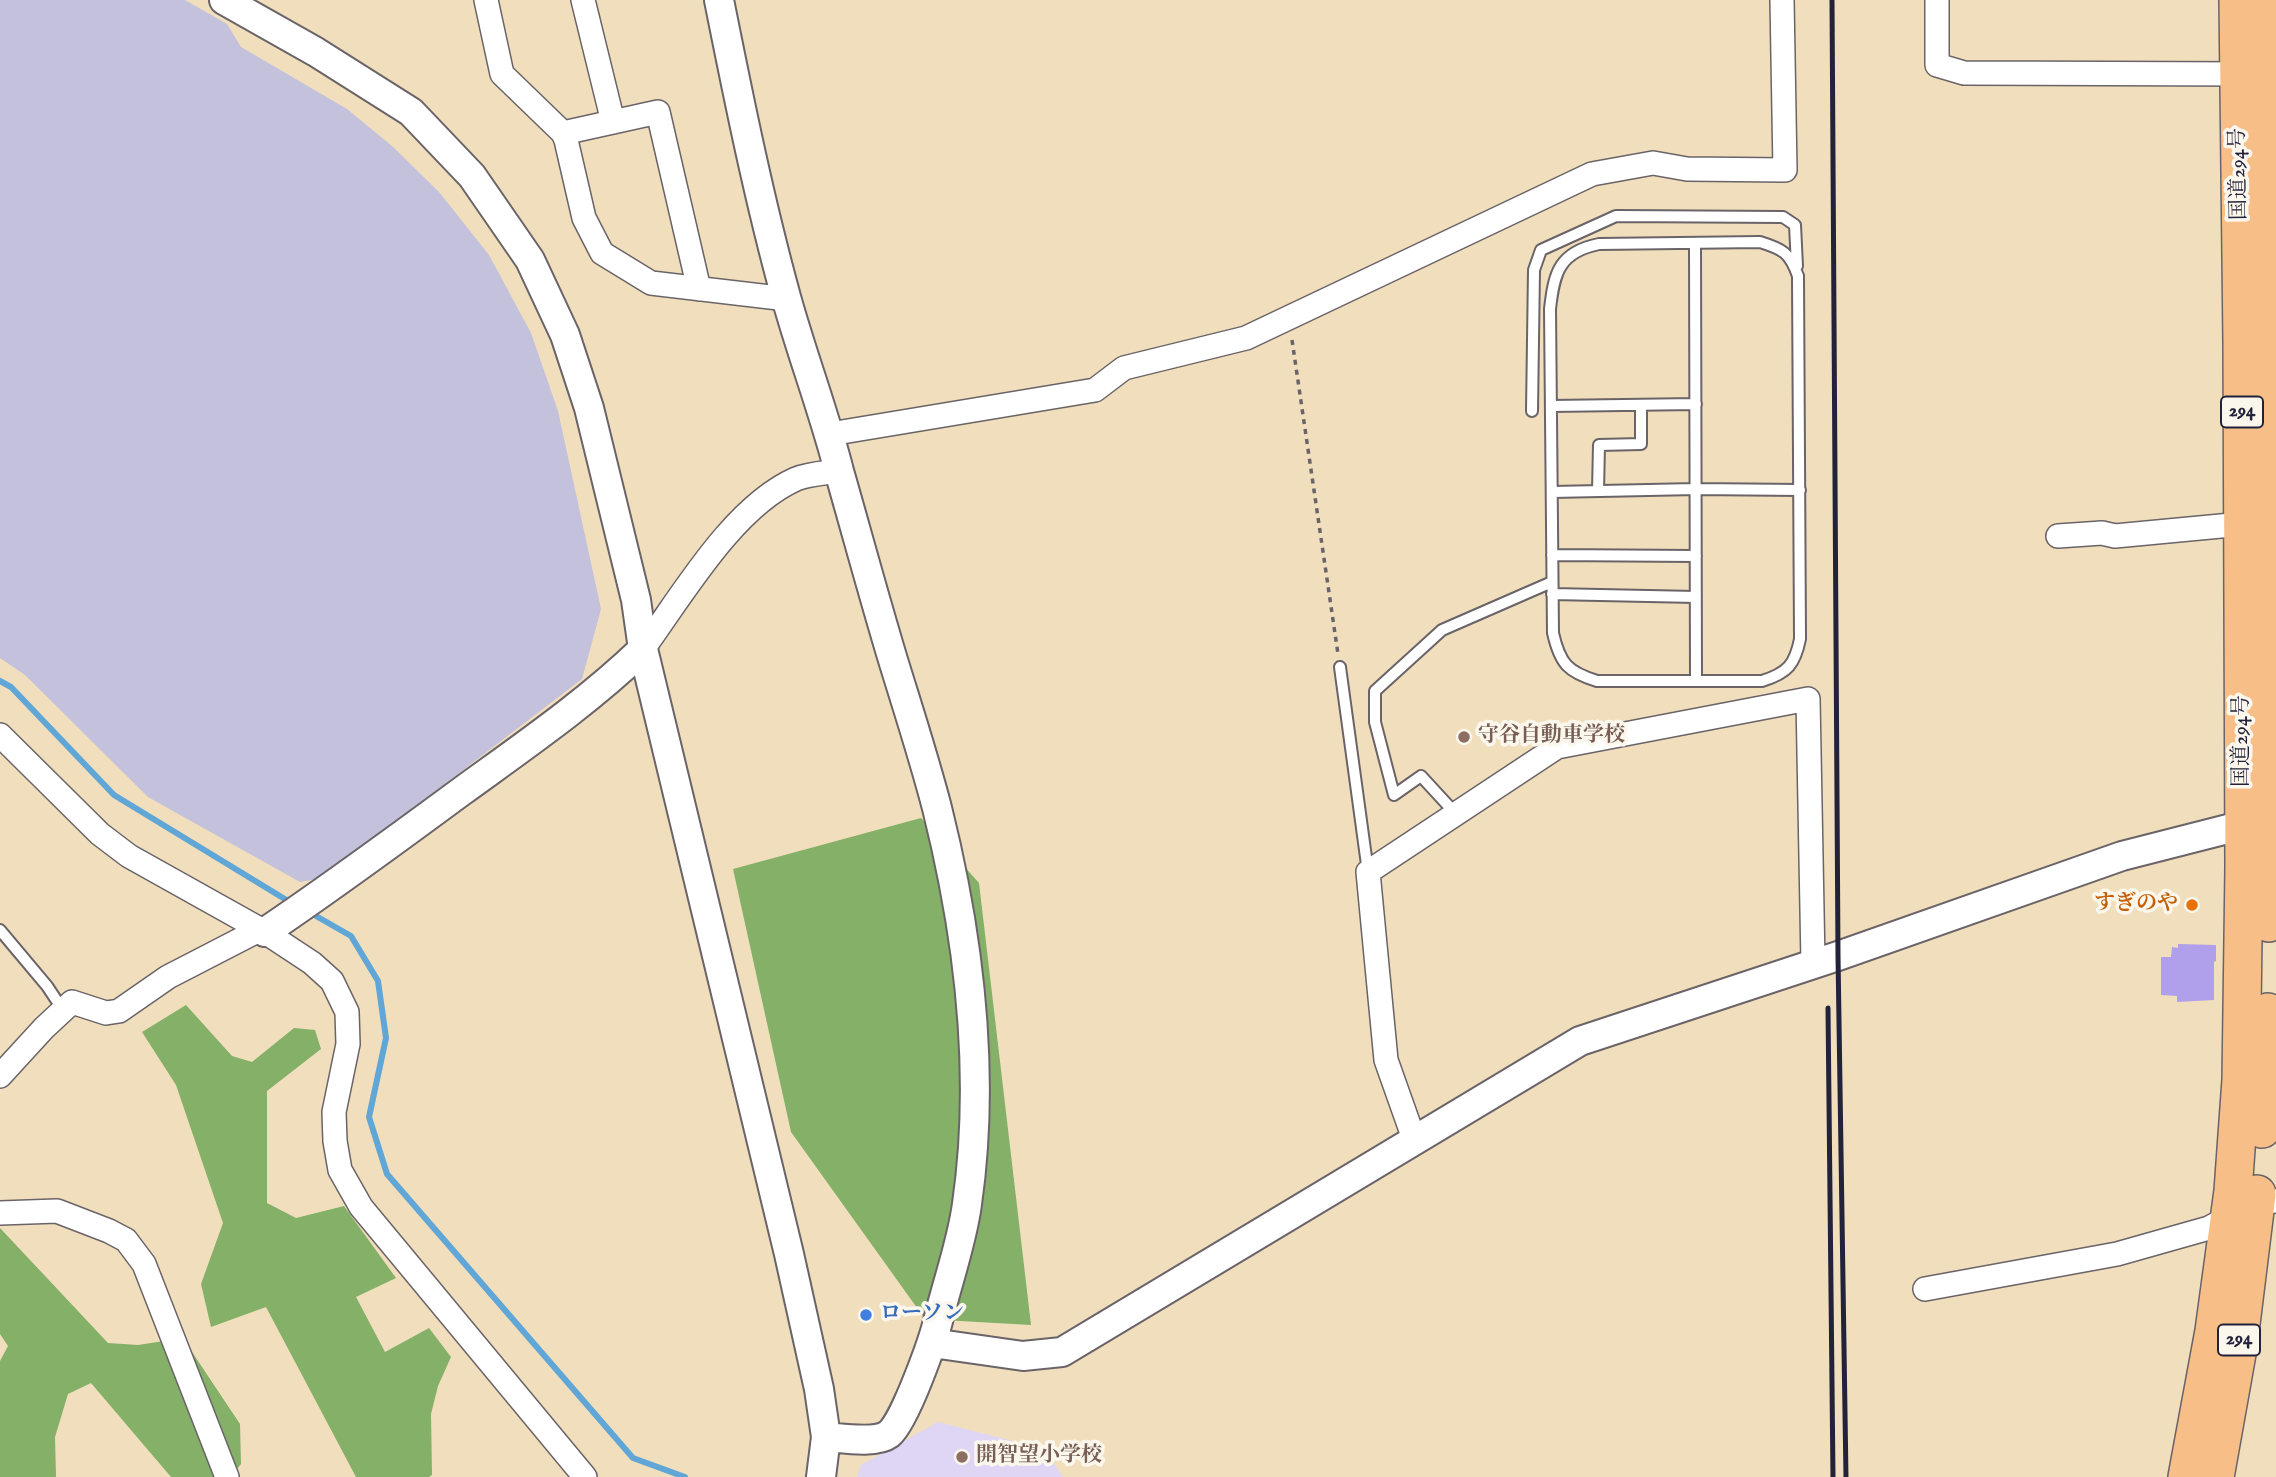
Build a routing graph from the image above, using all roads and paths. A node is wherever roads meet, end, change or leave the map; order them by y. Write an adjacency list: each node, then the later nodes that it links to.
1 (486, 0): 11 (street)
2 (583, 0): 10 (street)
3 (719, 0): 15 (street)
4 (1782, 0): 16 (street)
5 (1937, 0): 9 (street)
6 (2238, 0): 9 (highway, 国道294号 / 294)
7 (2265, 0): 9 (highway, 国道294号 / 294)
8 (235, 3): 34 (street)
9 (2252, 74): 17 (highway, 国道294号 / 294)
10 (612, 122): 11 (street); 14 (street)
11 (563, 133): 14 (street)
12 (1695, 243): 13 (lane); 18 (lane); 20 (lane)
13 (1798, 276): 21 (lane); 25 (lane)
14 (699, 289): 15 (street)
15 (787, 299): 22 (street)
16 (1289, 318): 22 (street); 35 (path)
17 (2262, 339): 28 (highway, 国道294号 / 294); 39 (highway, 国道294号 / 294)
18 (1696, 404): 19 (lane); 24 (lane)
19 (1642, 405): 20 (lane); 26 (lane)
20 (1551, 406): 27 (lane)
21 (1532, 411)
22 (830, 434): 23 (street)
23 (838, 471): 34 (street); 50 (street)
24 (1696, 489): 25 (lane); 26 (lane); 31 (lane)
25 (1800, 490): 36 (lane)
26 (1598, 491): 27 (lane)
27 (1552, 492): 30 (lane)
28 (2242, 524): 29 (street); 39 (highway, 国道294号 / 294)
29 (2058, 536)
30 (1552, 555): 31 (lane); 32 (lane)
31 (1696, 556): 33 (lane)
32 (1552, 588): 33 (lane); 36 (lane); 38 (lane)
33 (1696, 597): 36 (lane)
34 (643, 649): 41 (street); 51 (street)
35 (1340, 667): 40 (lane)
36 (1696, 681)
37 (0, 736): 41 (street)
38 (1456, 814): 40 (street); 43 (street)
39 (2263, 820): 43 (street); 47 (highway, 国道294号 / 294)
40 (1368, 872): 46 (street)
41 (281, 919): 44 (street); 53 (street)
42 (0, 930): 44 (lane)
43 (1813, 963): 46 (street)
44 (63, 1010): 45 (street)
45 (0, 1076)
46 (1414, 1139): 50 (street)
47 (2254, 1207): 49 (street); 55 (highway, 国道294号 / 294); 56 (highway, 国道294号 / 294)
48 (0, 1213): 52 (street)
49 (1925, 1289)
50 (932, 1343): 51 (street)
51 (826, 1437): 54 (street)
52 (227, 1477)
53 (585, 1477)
54 (821, 1477)
55 (2187, 1477)
56 (2215, 1477)

